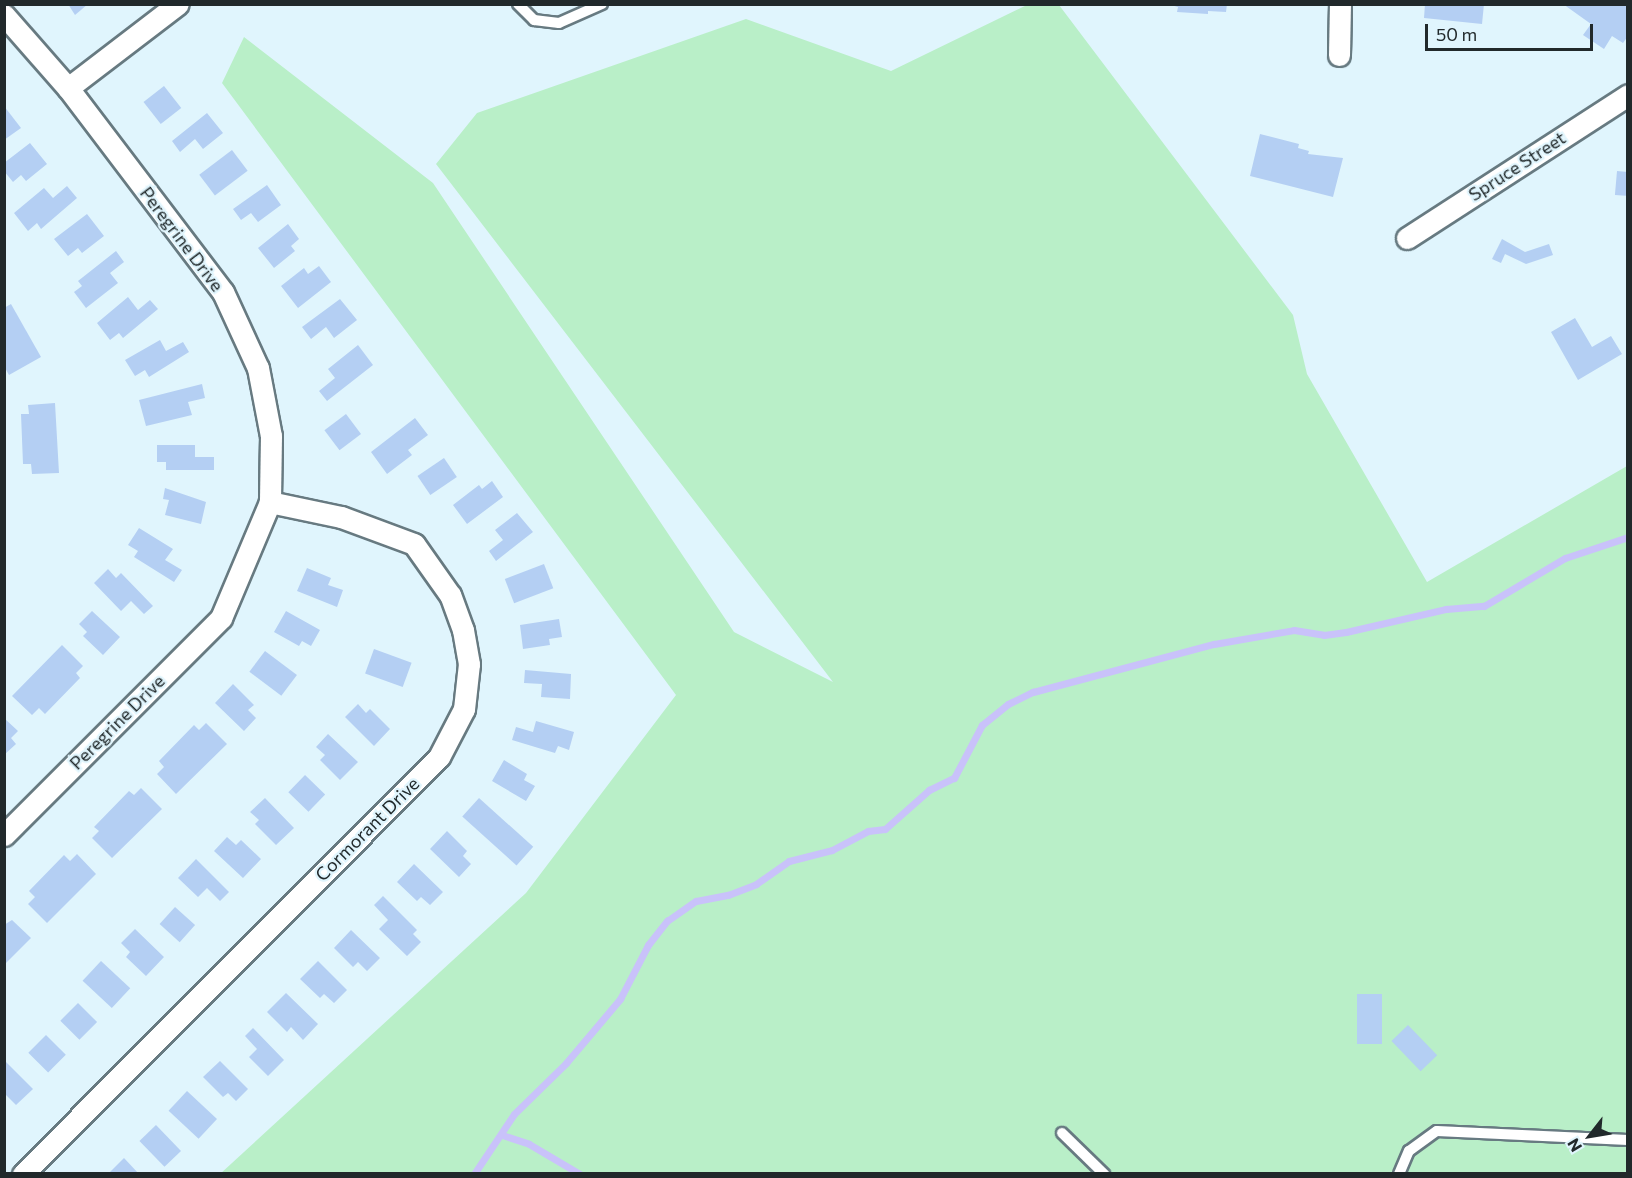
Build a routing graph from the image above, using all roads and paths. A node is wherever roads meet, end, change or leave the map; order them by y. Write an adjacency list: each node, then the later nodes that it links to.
1 (178, 4): 7 (street)
2 (519, 4): 3 (lane)
3 (602, 4)
4 (1340, 4): 6 (street)
5 (4, 15): 7 (street, Peregrine Drive)
6 (1339, 55)
7 (68, 88): 10 (street, Peregrine Drive)
8 (1628, 95): 9 (street, Spruce Street)
9 (1407, 238)
10 (270, 502): 11 (street, Peregrine Drive); 14 (street, Cormorant Drive)
11 (4, 835)
12 (1062, 1132): 15 (lane)
13 (1628, 1140): 16 (lane)
14 (23, 1173)
15 (1104, 1173)
16 (1399, 1173)

